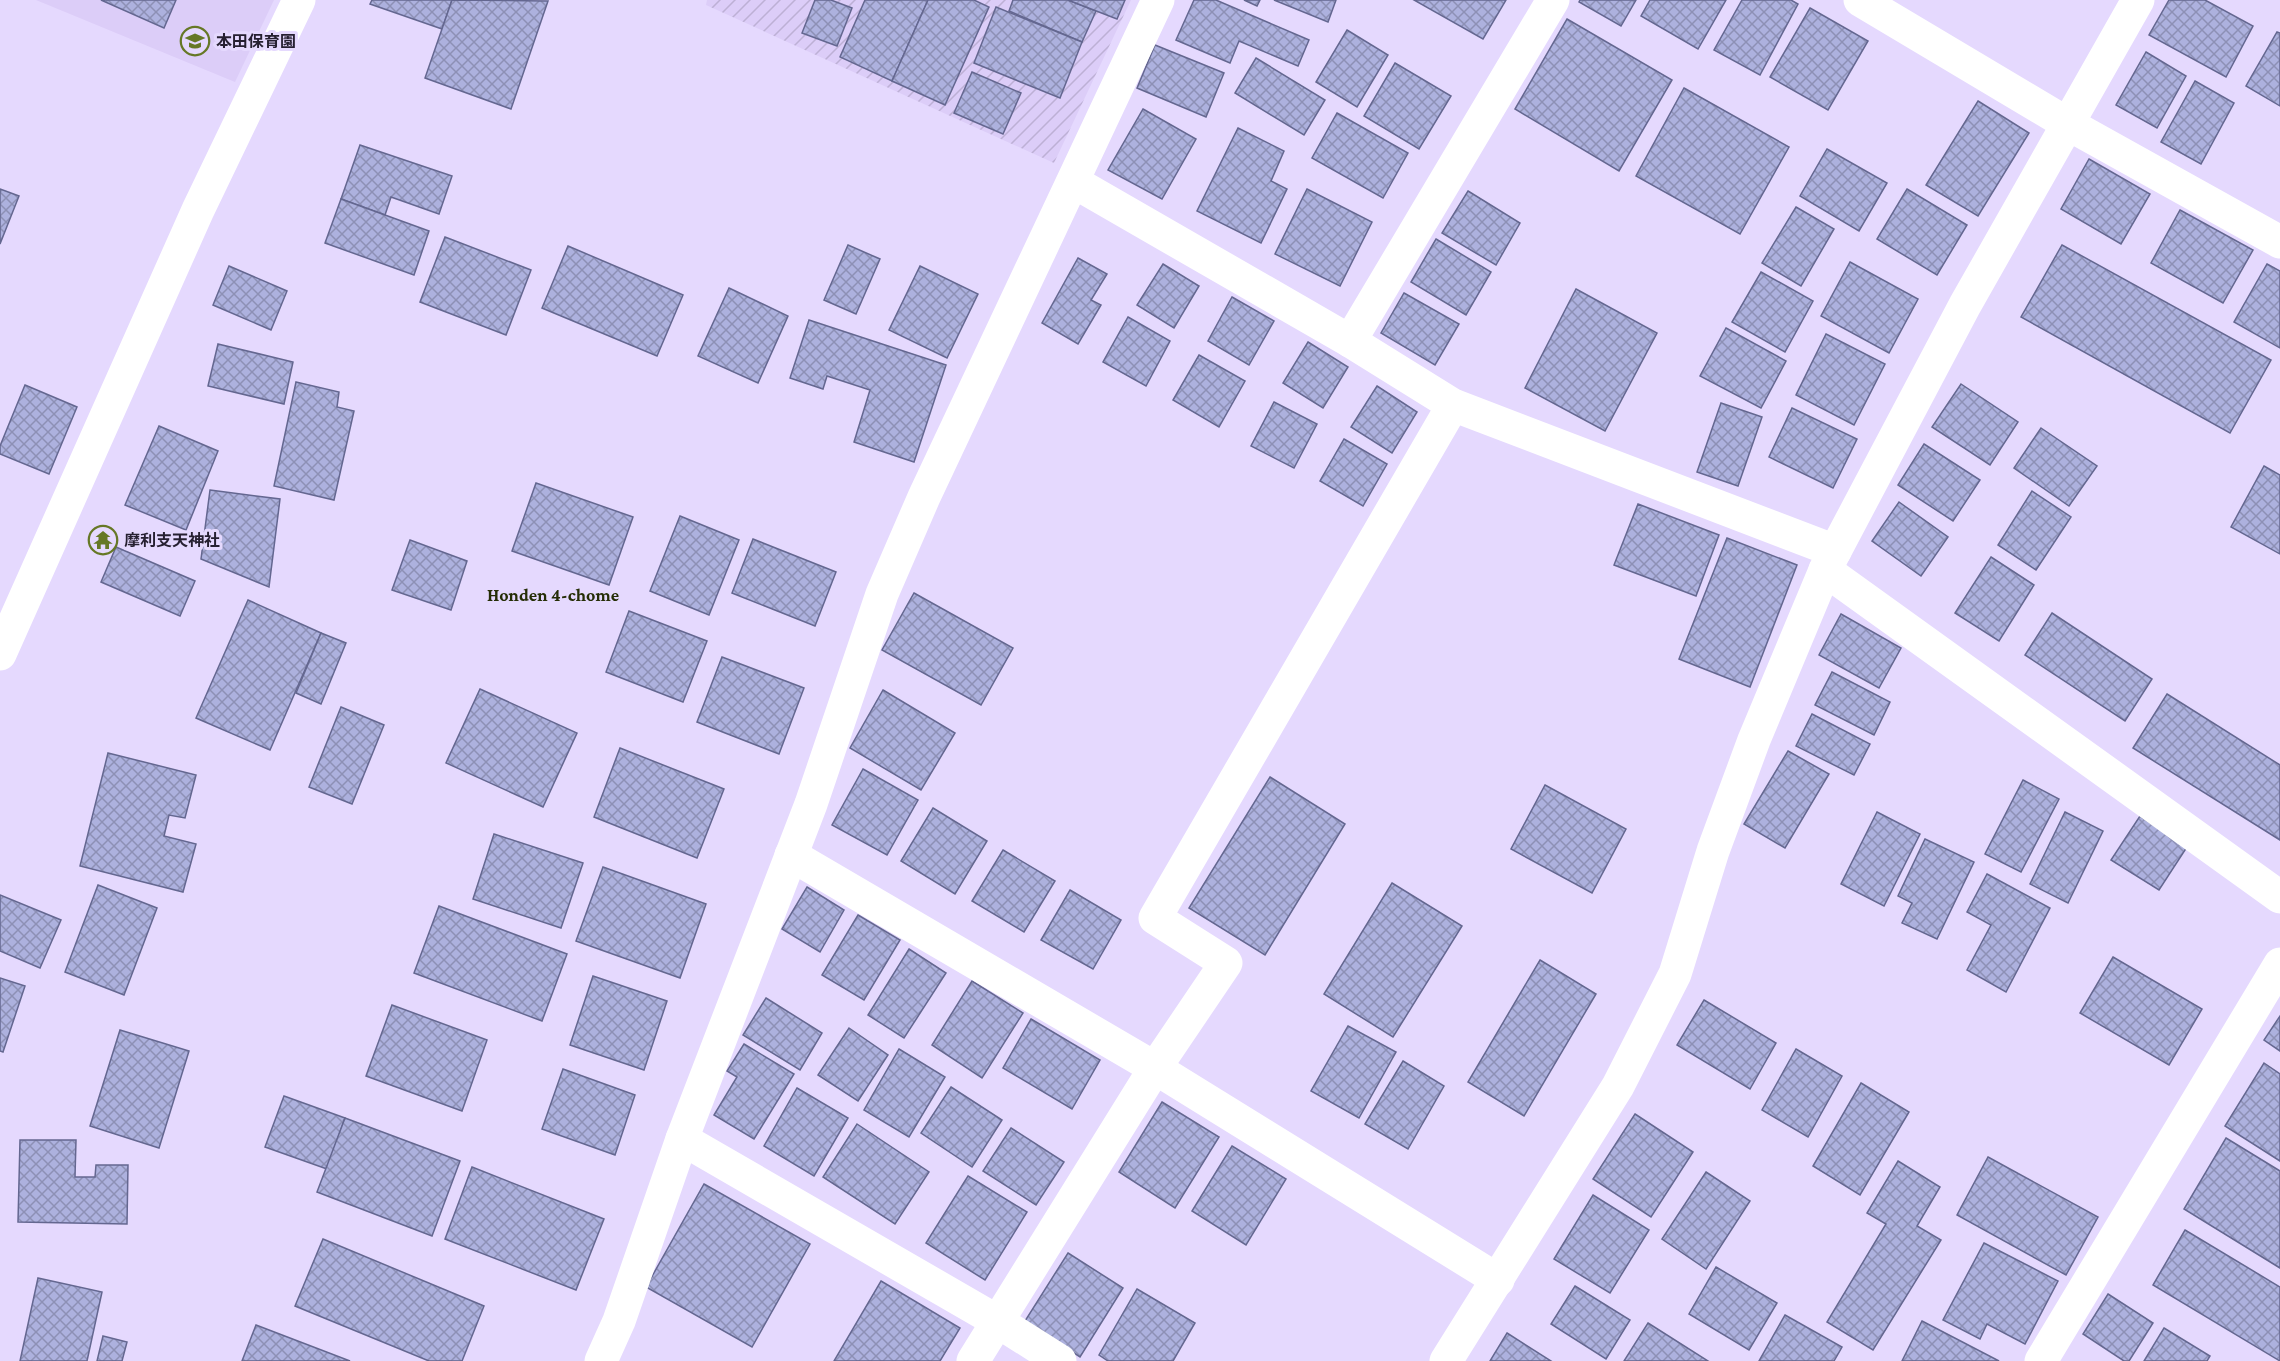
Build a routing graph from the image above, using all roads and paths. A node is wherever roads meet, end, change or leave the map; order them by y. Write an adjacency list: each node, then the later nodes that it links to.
1 (299, 0): 12 (street)
2 (1158, 0): 7 (street)
3 (1552, 0): 9 (street)
4 (1860, 0): 6 (street)
5 (2138, 0): 6 (street)
6 (2068, 124): 8 (street); 11 (street)
7 (1074, 182): 9 (street); 13 (street)
8 (2280, 242)
9 (1350, 341): 10 (street)
10 (1453, 405): 11 (street); 16 (street)
11 (1830, 560): 14 (street); 18 (street)
12 (0, 654)
13 (791, 855): 16 (street); 17 (street)
14 (2280, 897)
15 (2280, 964): 24 (street)
16 (1155, 1068): 18 (street); 19 (street)
17 (682, 1139): 19 (street); 20 (street)
18 (1498, 1280): 23 (street)
19 (997, 1321): 21 (street); 22 (street)
20 (602, 1361)
21 (973, 1361)
22 (1060, 1361)
23 (1446, 1361)
24 (2041, 1361)

